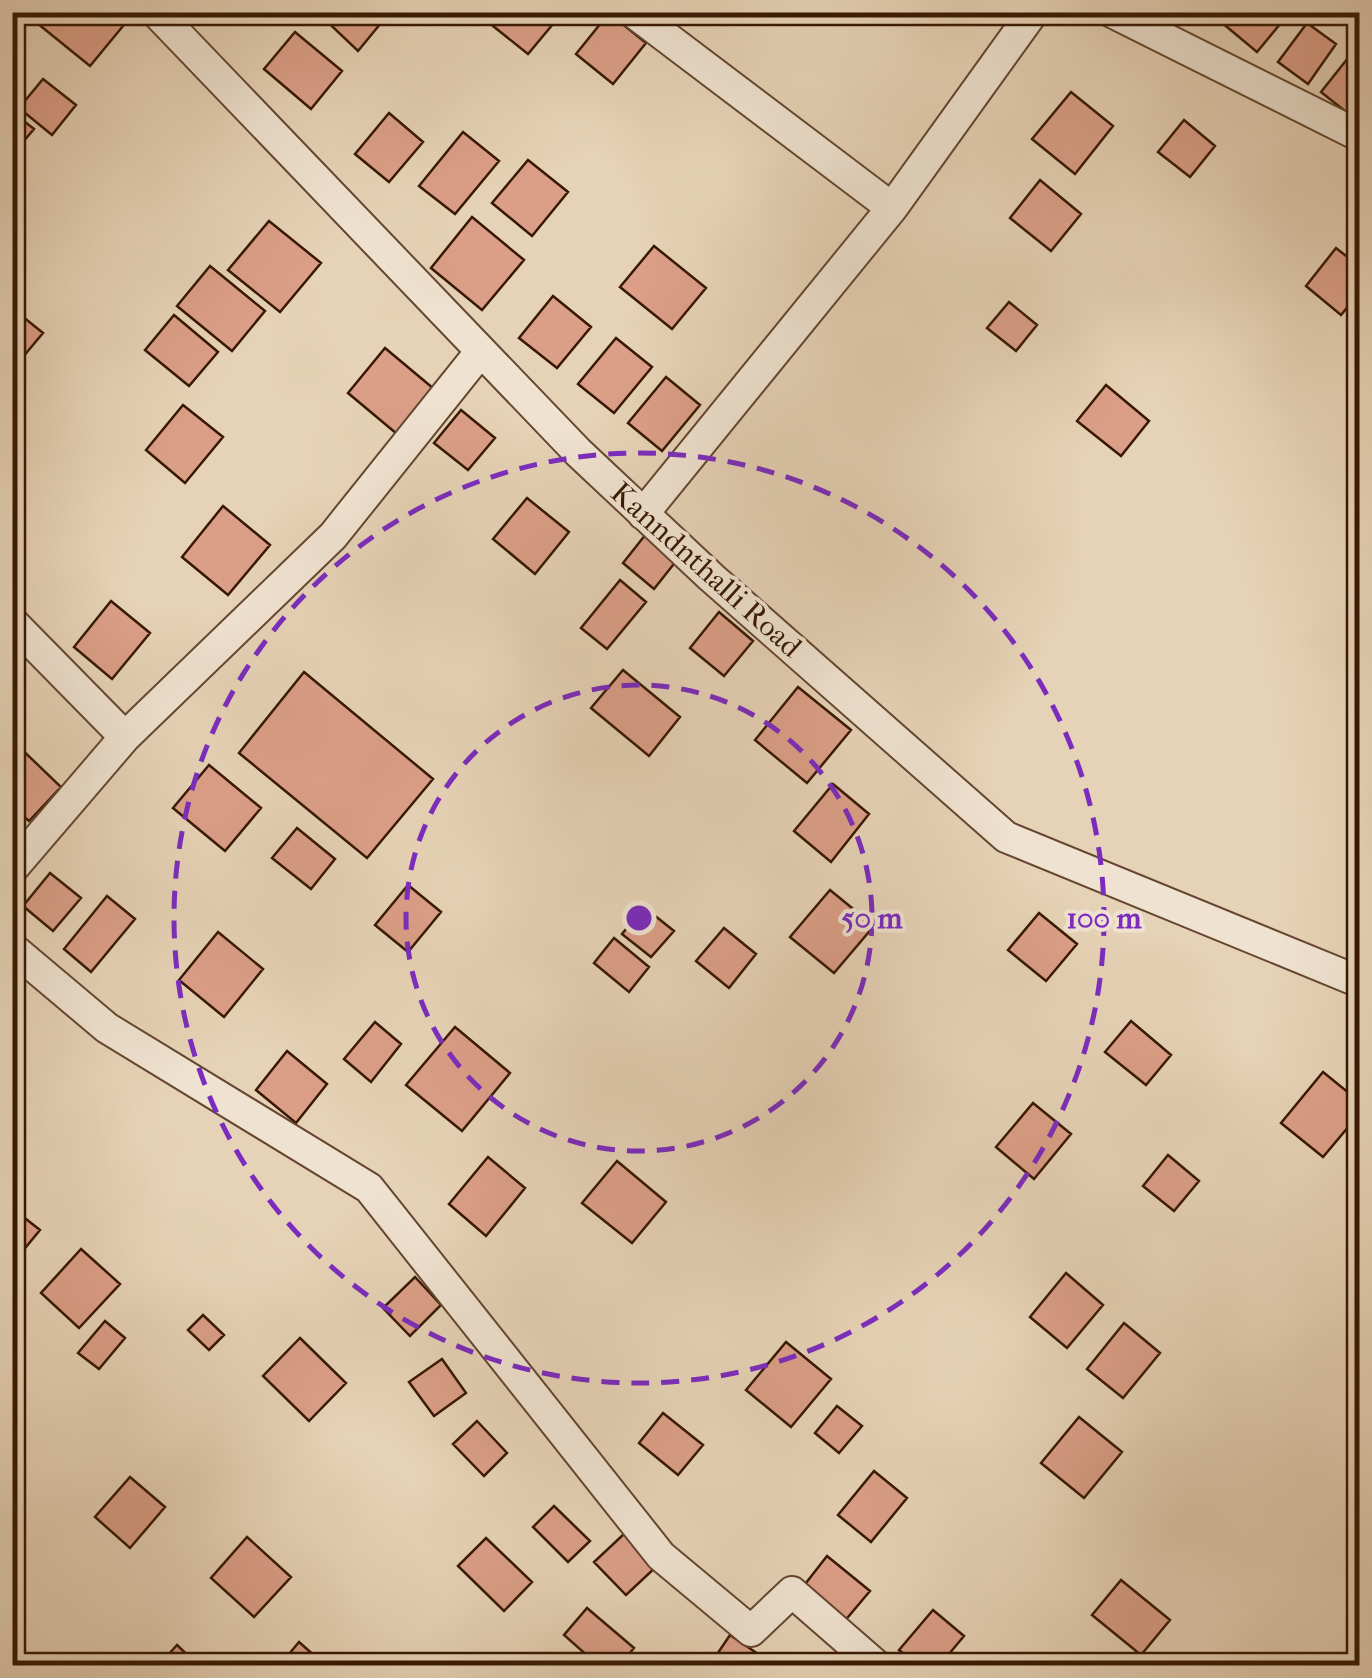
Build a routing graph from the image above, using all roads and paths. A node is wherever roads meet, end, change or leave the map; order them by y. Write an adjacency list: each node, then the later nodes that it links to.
1 (156, 12): 7 (street, Kanndnthalli Road)
2 (633, 12): 6 (street)
3 (1033, 12): 6 (street)
4 (1112, 12): 5 (street)
5 (1360, 136)
6 (892, 208): 8 (street)
7 (481, 351): 8 (street, Kanndnthalli Road); 10 (street)
8 (643, 514): 13 (street, Kanndnthalli Road)
9 (12, 622): 10 (street)
10 (125, 737): 11 (street)
11 (12, 869)
12 (12, 948): 14 (street)
13 (1360, 982)
14 (877, 1666)

